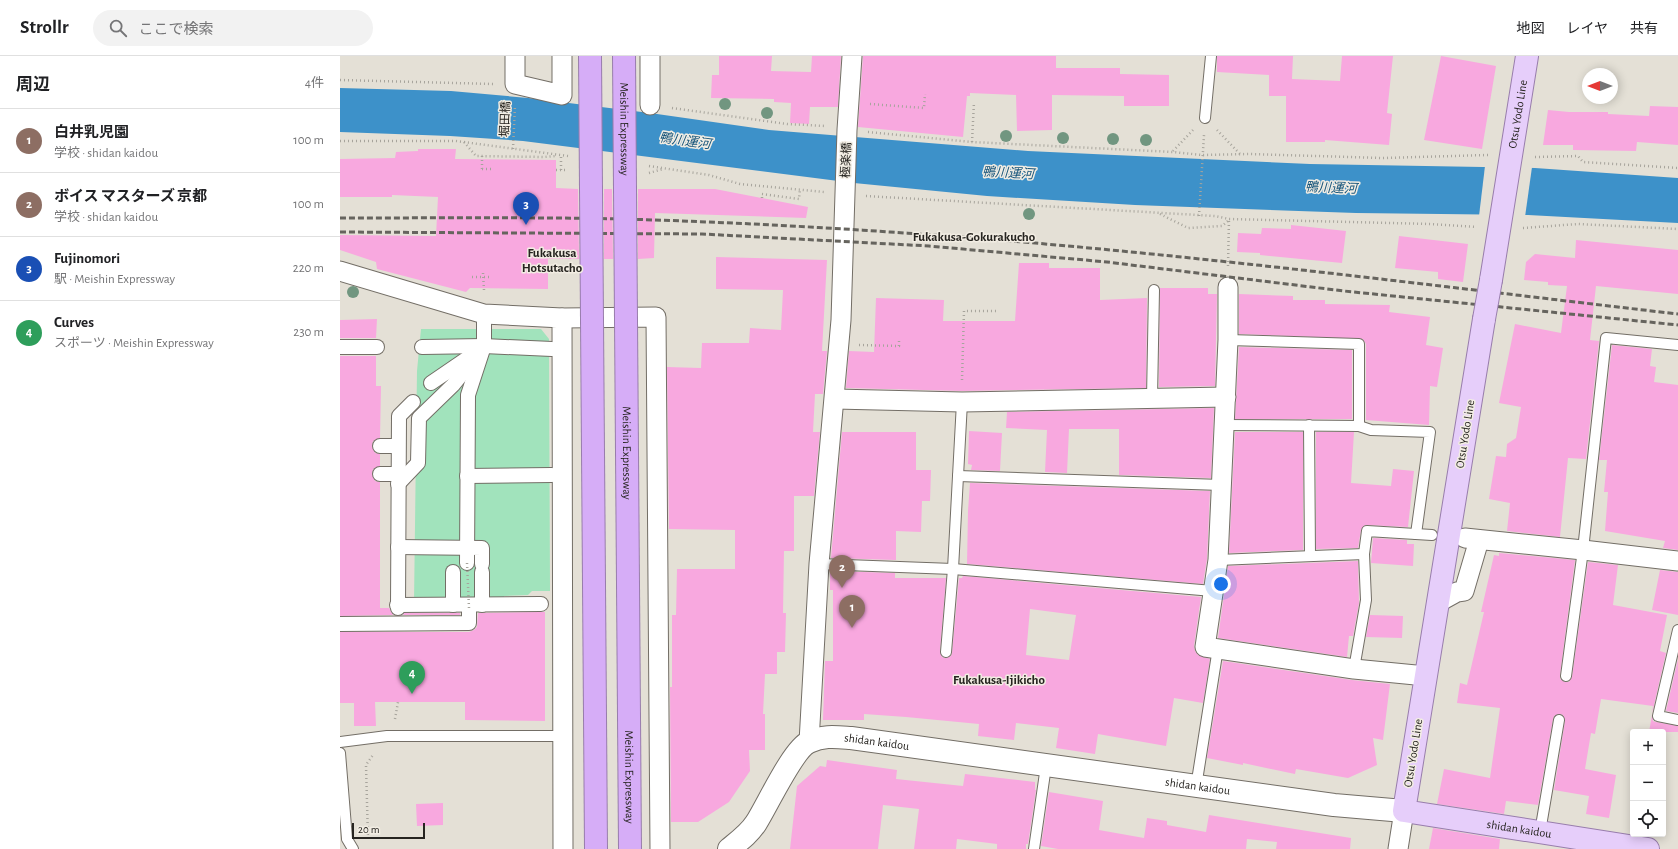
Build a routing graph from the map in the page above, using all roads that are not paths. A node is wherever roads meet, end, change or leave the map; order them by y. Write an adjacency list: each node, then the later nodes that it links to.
1 (515, 56): 2 (street)
2 (562, 56)
3 (590, 56): 77 (highway, bridge)
4 (624, 56): 78 (highway, Meishin Expressway, bridge)
5 (650, 56): 9 (street)
6 (852, 56): 26 (street, 極楽橋)
7 (1211, 56): 10 (lane)
8 (1528, 56): 54 (main road, Otsu Yodo Line, bridge)
9 (650, 105)
10 (1205, 118)
11 (340, 271): 14 (street)
12 (1228, 287): 16 (street)
13 (1154, 290): 25 (lane)
14 (562, 318): 67 (street); 79 (street)
15 (484, 322): 18 (street)
16 (1228, 340): 24 (street); 31 (lane)
17 (1678, 345): 44 (lane)
18 (484, 346): 21 (street); 22 (street); 23 (street); 36 (street); 38 (street)
19 (340, 347): 20 (street)
20 (377, 347)
21 (422, 347)
22 (552, 349)
23 (431, 383)
24 (1226, 397): 25 (street); 29 (street)
25 (1152, 398): 28 (street)
26 (835, 399): 28 (street); 50 (street, 極楽橋)
27 (413, 402): 33 (street)
28 (962, 402): 37 (lane)
29 (1224, 425): 30 (lane); 39 (street)
30 (1309, 425): 31 (lane); 46 (lane)
31 (1358, 426): 40 (lane)
32 (380, 446): 33 (street)
33 (398, 446): 38 (street)
34 (380, 474): 38 (street)
35 (552, 475): 36 (street)
36 (467, 476): 43 (street)
37 (958, 476): 39 (lane); 51 (lane)
38 (398, 479): 42 (street)
39 (1221, 485): 47 (street)
40 (1416, 534): 41 (lane); 45 (lane)
41 (1432, 535)
42 (398, 547): 43 (street); 56 (street)
43 (467, 548): 49 (street); 57 (street)
44 (1584, 550): 48 (street); 54 (street); 64 (lane)
45 (1364, 554): 46 (lane); 62 (lane)
46 (1310, 556): 47 (lane)
47 (1218, 560): 53 (street)
48 (1678, 561)
49 (467, 563)
50 (819, 564): 51 (lane); 69 (street, 極楽橋)
51 (953, 568): 53 (lane); 61 (lane)
52 (454, 572): 56 (street)
53 (1213, 591): 60 (street)
54 (1437, 603): 63 (main road, Otsu Yodo Line)
55 (547, 604): 57 (street)
56 (454, 605): 57 (street)
57 (476, 606): 58 (street)
58 (340, 624)
59 (1678, 630): 66 (lane)
60 (1218, 648): 62 (street); 72 (lane)
61 (946, 652)
62 (1354, 669): 63 (street)
63 (1426, 676): 73 (main road, Otsu Yodo Line)
64 (1566, 676)
65 (1558, 720): 74 (lane)
66 (1678, 720)
67 (562, 736): 68 (lane); 76 (street)
68 (340, 742)
69 (809, 742): 71 (street, shidan kaidou); 80 (street, shidan kaidou)
70 (340, 753): 75 (lane)
71 (1046, 766): 72 (street, shidan kaidou); 81 (lane)
72 (1196, 786): 73 (street, shidan kaidou)
73 (1404, 811): 74 (main road, shidan kaidou); 82 (street)
74 (1540, 832): 83 (main road, shidan kaidou)
75 (353, 849)
76 (563, 849)
77 (596, 849)
78 (630, 849)
79 (660, 849)
80 (729, 849)
81 (1034, 849)
82 (1398, 849)
83 (1648, 849)

